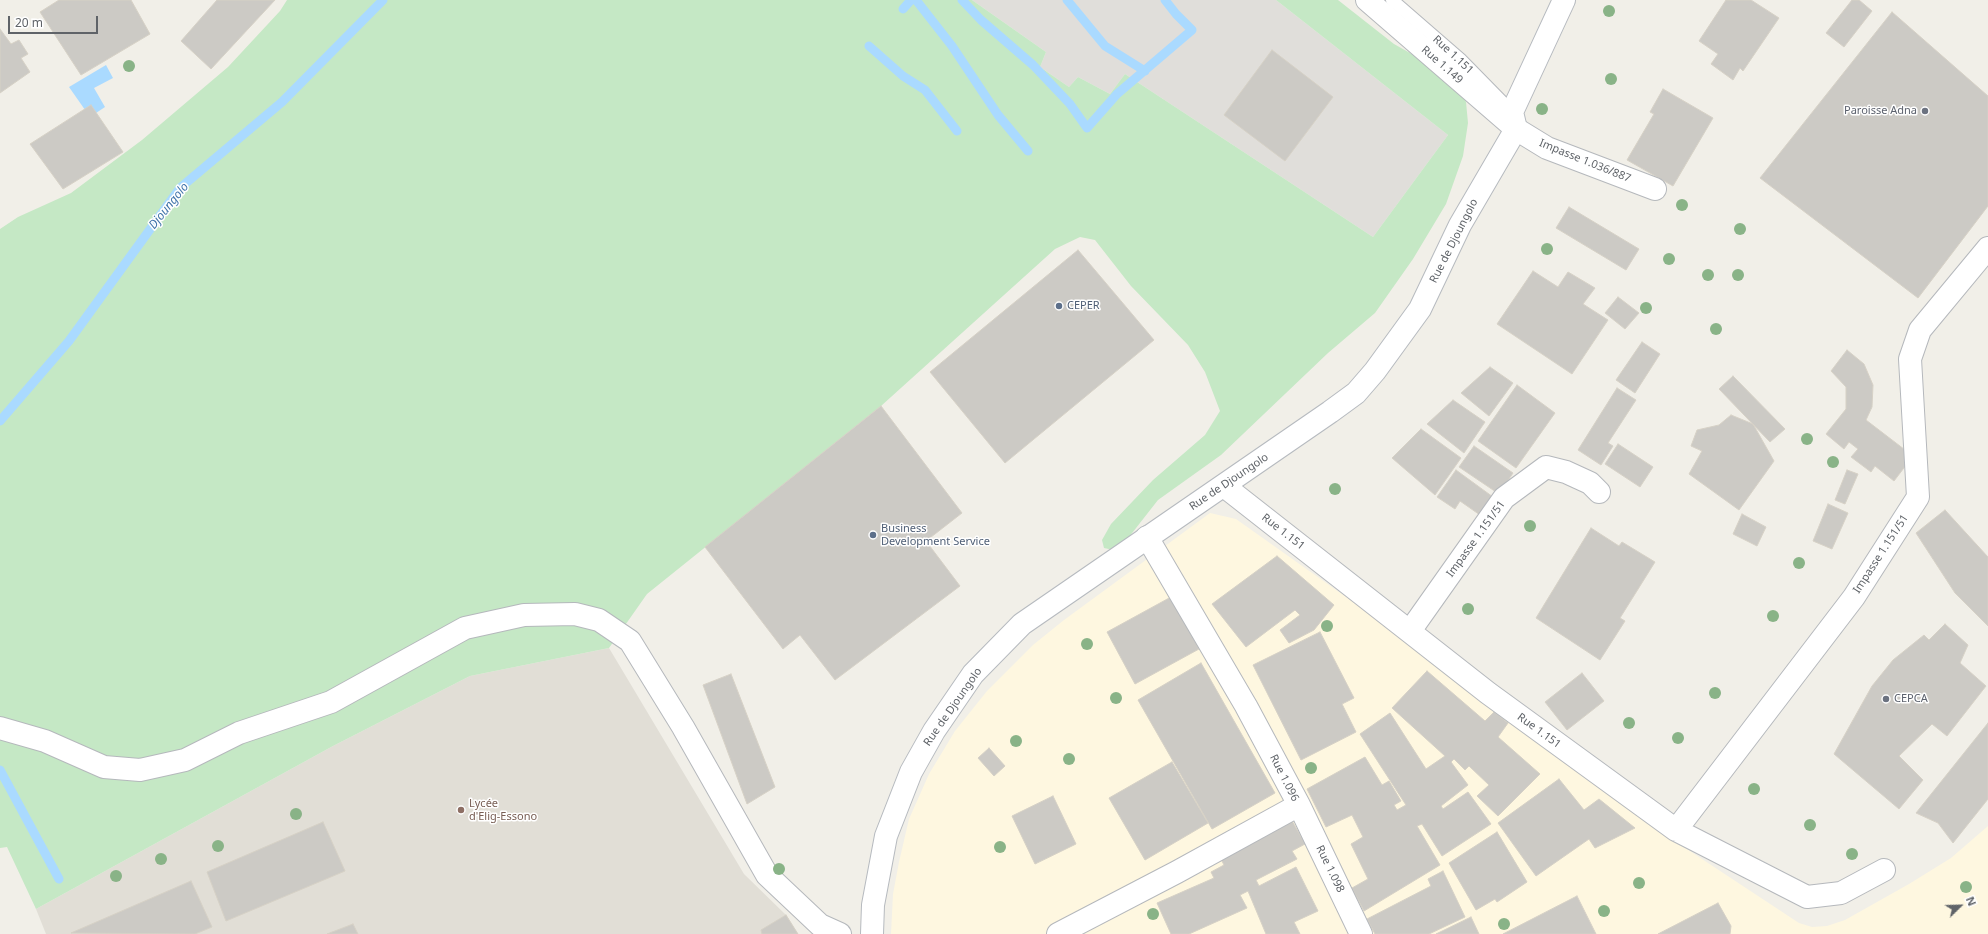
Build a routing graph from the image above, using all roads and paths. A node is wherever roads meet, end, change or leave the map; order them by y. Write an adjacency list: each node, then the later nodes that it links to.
1 (1367, 0): 4 (street, Rue 1.149)
2 (1392, 0): 4 (lane, Rue 1.151)
3 (1564, 0): 4 (street, Rue de Djoungolo)
4 (1514, 121): 5 (street, Impasse 1.036/887); 7 (street, Rue de Djoungolo)
5 (1655, 189)
6 (1988, 248): 13 (street, Impasse 1.151/51)
7 (1224, 486): 9 (street, Rue de Djoungolo); 10 (street, Rue 1.151)
8 (1599, 492): 10 (street, Impasse 1.151/51)
9 (1147, 536): 12 (street, Rue 1.096); 16 (street, Rue de Djoungolo)
10 (1410, 631): 13 (street, Rue 1.151)
11 (0, 728): 15 (street)
12 (1298, 805): 17 (street, Rue 1.096); 18 (street, Rue 1.098)
13 (1676, 830): 14 (street, Rue 1.151)
14 (1884, 870)
15 (840, 934)
16 (872, 934)
17 (1058, 934)
18 (1362, 934)

